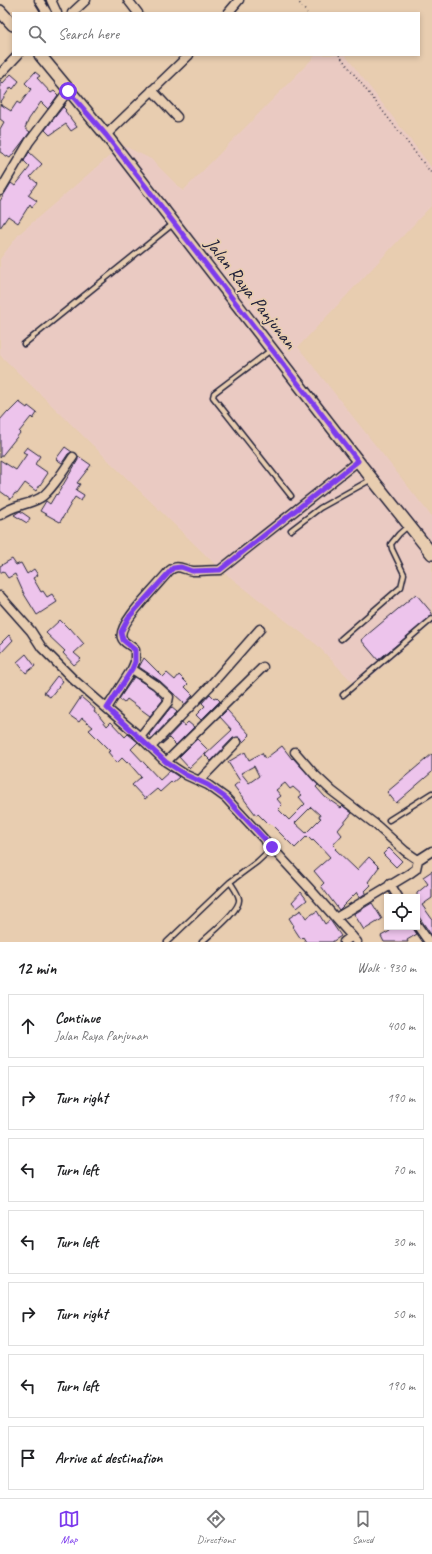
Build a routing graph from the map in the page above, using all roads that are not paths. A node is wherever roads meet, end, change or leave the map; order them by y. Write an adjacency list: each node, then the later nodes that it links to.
1 (39, 0): 8 (street)
2 (52, 0): 9 (street)
3 (86, 0): 7 (street)
4 (128, 0): 10 (street)
5 (239, 0): 11 (street)
6 (0, 11): 12 (main road)
7 (78, 11)
8 (46, 12)
9 (57, 12)
10 (137, 12)
11 (229, 12)
12 (12, 24)
13 (17, 56): 16 (street)
14 (41, 56): 18 (main road, Jalan Raya Panjunan)
15 (188, 56): 17 (street)
16 (0, 74)
17 (152, 90): 19 (street); 20 (street)
18 (68, 91): 20 (main road, Jalan Raya Panjunan); 21 (street)
19 (177, 117)
20 (111, 131): 22 (main road, Jalan Raya Panjunan)
21 (0, 190)
22 (174, 224): 23 (lane); 24 (main road, Jalan Raya Panjunan)
23 (24, 344)
24 (272, 349): 26 (main road, Jalan Raya Panjunan); 28 (lane)
25 (73, 457): 29 (street)
26 (358, 461): 27 (main road, Jalan Raya Panjunan); 38 (street)
27 (372, 479): 30 (main road, Jalan Raya Panjunan); 31 (lane)
28 (291, 496)
29 (0, 515)
30 (410, 525): 32 (main road, Jalan Raya Panjunan); 36 (lane)
31 (291, 530)
32 (432, 554)
33 (0, 596): 40 (street)
34 (432, 619): 39 (lane)
35 (260, 629): 43 (street)
36 (341, 639)
37 (263, 667): 45 (street)
38 (132, 669): 40 (street); 41 (street)
39 (343, 695)
40 (107, 708): 41 (street)
41 (140, 737): 43 (street)
42 (237, 742): 46 (street)
43 (151, 747): 45 (street)
44 (295, 752): 51 (street)
45 (166, 762): 46 (street)
46 (199, 781): 49 (street)
47 (432, 793): 48 (lane)
48 (389, 820)
49 (272, 847): 52 (lane); 55 (street)
50 (432, 852): 51 (street)
51 (418, 860): 53 (street)
52 (230, 882): 58 (lane); 59 (lane)
53 (390, 884): 54 (street); 55 (street)
54 (396, 894)
55 (336, 918): 57 (street)
56 (420, 929): 61 (street)
57 (354, 939): 60 (street)
58 (167, 942)
59 (202, 942)
60 (344, 942)
61 (429, 942)

